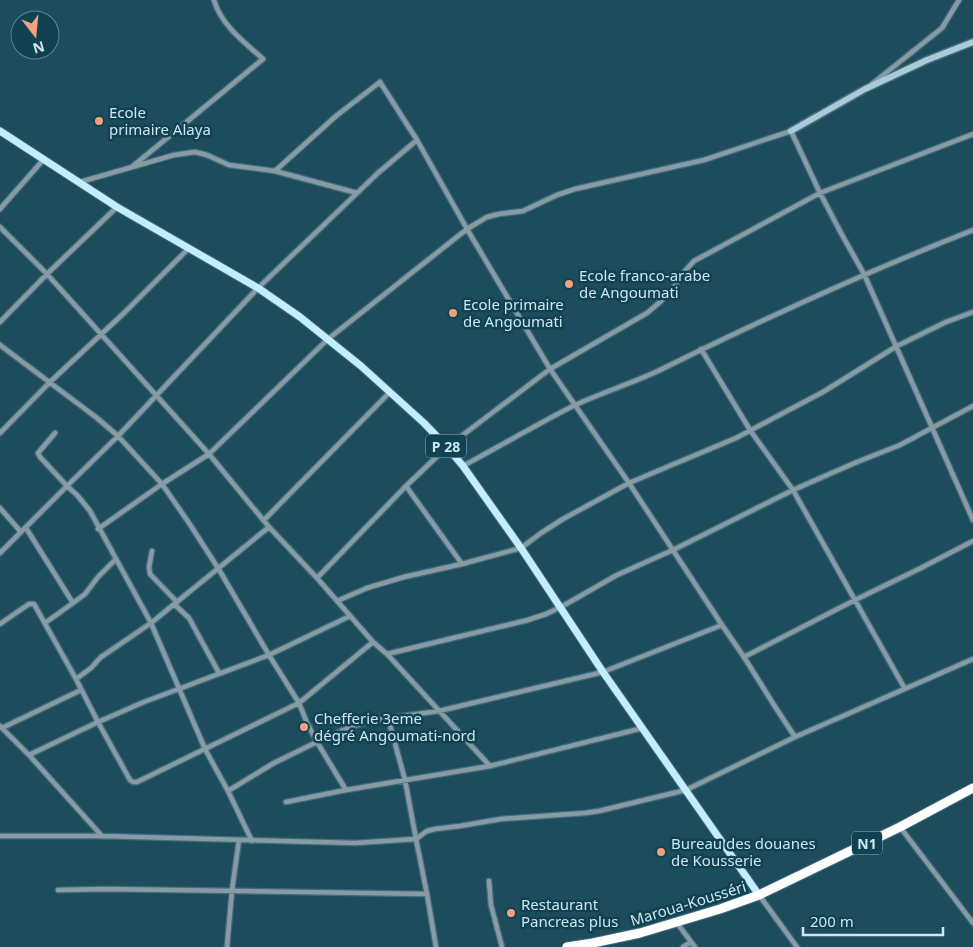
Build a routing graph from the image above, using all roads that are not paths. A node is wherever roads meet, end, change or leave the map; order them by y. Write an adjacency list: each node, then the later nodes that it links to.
1 (214, 0): 10 (street)
2 (959, 0): 4 (street)
3 (973, 42): 4 (street)
4 (865, 89): 6 (street)
5 (0, 131): 9 (main road, P 28)
6 (791, 131): 14 (street); 18 (street)
7 (973, 134): 14 (street)
8 (417, 140): 11 (street); 13 (street); 18 (street)
9 (44, 160): 12 (main road, P 28); 16 (street)
10 (129, 169): 11 (street); 12 (street)
11 (275, 171): 13 (street)
12 (80, 182): 15 (main road, P 28)
13 (357, 193): 23 (street)
14 (820, 193): 22 (street); 31 (street)
15 (117, 207): 20 (main road, P 28); 21 (street)
16 (0, 209)
17 (0, 227): 21 (street)
18 (467, 229): 27 (street); 31 (street)
19 (973, 230): 22 (street)
20 (189, 248): 23 (main road, P 28); 26 (street)
21 (47, 274): 25 (street); 26 (street)
22 (864, 274): 29 (street); 30 (street)
23 (258, 288): 27 (main road, P 28); 34 (street)
24 (973, 312): 29 (street)
25 (0, 322)
26 (101, 335): 32 (street); 34 (street)
27 (328, 339): 33 (main road, P 28); 43 (street)
28 (0, 344): 32 (street)
29 (897, 346): 37 (street); 38 (street)
30 (701, 349): 35 (street); 38 (street)
31 (550, 369): 35 (street); 42 (street)
32 (50, 382): 39 (street); 41 (street)
33 (390, 392): 42 (main road, P 28); 51 (street)
34 (156, 396): 41 (street); 43 (street)
35 (574, 406): 44 (street); 45 (street)
36 (973, 406): 37 (street)
37 (933, 428): 49 (street); 52 (street)
38 (750, 430): 45 (street); 49 (street)
39 (0, 433)
40 (55, 433): 47 (street)
41 (118, 436): 46 (street); 47 (street)
42 (448, 447): 44 (main road, P 28); 48 (street)
43 (209, 454): 46 (street); 51 (street)
44 (463, 466): 57 (main road, P 28)
45 (628, 483): 57 (street); 58 (street)
46 (162, 484): 54 (street); 63 (street)
47 (67, 486): 54 (street); 55 (street)
48 (406, 486): 62 (street); 64 (street)
49 (793, 490): 58 (street); 65 (street)
50 (0, 508): 55 (street)
51 (264, 520): 53 (street)
52 (973, 520)
53 (269, 527): 63 (street); 64 (street)
54 (98, 529): 61 (street)
55 (24, 530): 60 (street); 67 (street)
56 (973, 541): 65 (street)
57 (521, 548): 62 (street); 69 (main road, P 28)
58 (672, 550): 69 (street); 74 (street)
59 (152, 551): 68 (street)
60 (0, 553)
61 (115, 560): 67 (street); 72 (street)
62 (462, 564): 66 (street)
63 (218, 568): 68 (street); 77 (street)
64 (317, 578): 66 (street)
65 (855, 600): 78 (street); 84 (street)
66 (337, 601): 70 (street)
67 (73, 603): 71 (street)
68 (175, 603): 72 (street); 81 (street)
69 (561, 607): 76 (street); 80 (main road, P 28)
70 (350, 616): 75 (street); 77 (street)
71 (45, 623): 73 (street); 82 (street)
72 (150, 623): 82 (street); 83 (street)
73 (0, 624)
74 (722, 625): 78 (street); 80 (street)
75 (374, 642): 76 (street); 86 (street)
76 (387, 654): 87 (street)
77 (269, 655): 81 (street); 86 (street)
78 (744, 657): 92 (street)
79 (973, 659): 84 (street)
80 (603, 672): 87 (street); 91 (main road, P 28)
81 (219, 673): 83 (street)
82 (76, 679): 85 (street)
83 (179, 688): 89 (street); 94 (street)
84 (905, 689): 92 (street)
85 (81, 690): 89 (street); 90 (street)
86 (299, 703): 93 (street); 94 (street)
87 (439, 711): 88 (street); 96 (street)
88 (388, 718): 93 (street); 97 (street)
89 (98, 722): 94 (street); 95 (street)
90 (1, 728): 95 (street)
91 (642, 728): 96 (street); 100 (main road, P 28)
92 (795, 737): 100 (street)
93 (317, 742): 99 (street); 101 (street)
94 (205, 749): 101 (street)
95 (29, 755): 105 (street)
96 (490, 766): 97 (street)
97 (405, 780): 99 (street); 106 (street)
98 (973, 788): 103 (highway, Maroua-Kousséri / N1)
99 (346, 790): 102 (street)
100 (686, 790): 106 (street); 113 (main road, P 28)
101 (228, 791): 108 (street)
102 (286, 802)
103 (900, 827): 113 (highway, Maroua-Kousséri / N1); 115 (street)
104 (0, 836): 105 (street)
105 (102, 836): 107 (street)
106 (416, 839): 108 (street); 112 (street)
107 (239, 840): 108 (street); 111 (street)
108 (252, 841)
109 (489, 881): 120 (street)
110 (58, 890): 111 (street)
111 (232, 890): 112 (street); 118 (street)
112 (427, 894): 119 (street)
113 (759, 895): 114 (highway, Maroua-Kousséri / N1); 124 (street)
114 (677, 923): 116 (street); 117 (highway, Maroua-Kousséri / N1)
115 (973, 923)
116 (691, 942): 122 (street); 123 (street)
117 (594, 945): 121 (highway, Maroua-Kousséri / N1)
118 (227, 947)
119 (436, 947)
120 (502, 947)
121 (567, 947)
122 (684, 947)
123 (695, 947)
124 (797, 947)

